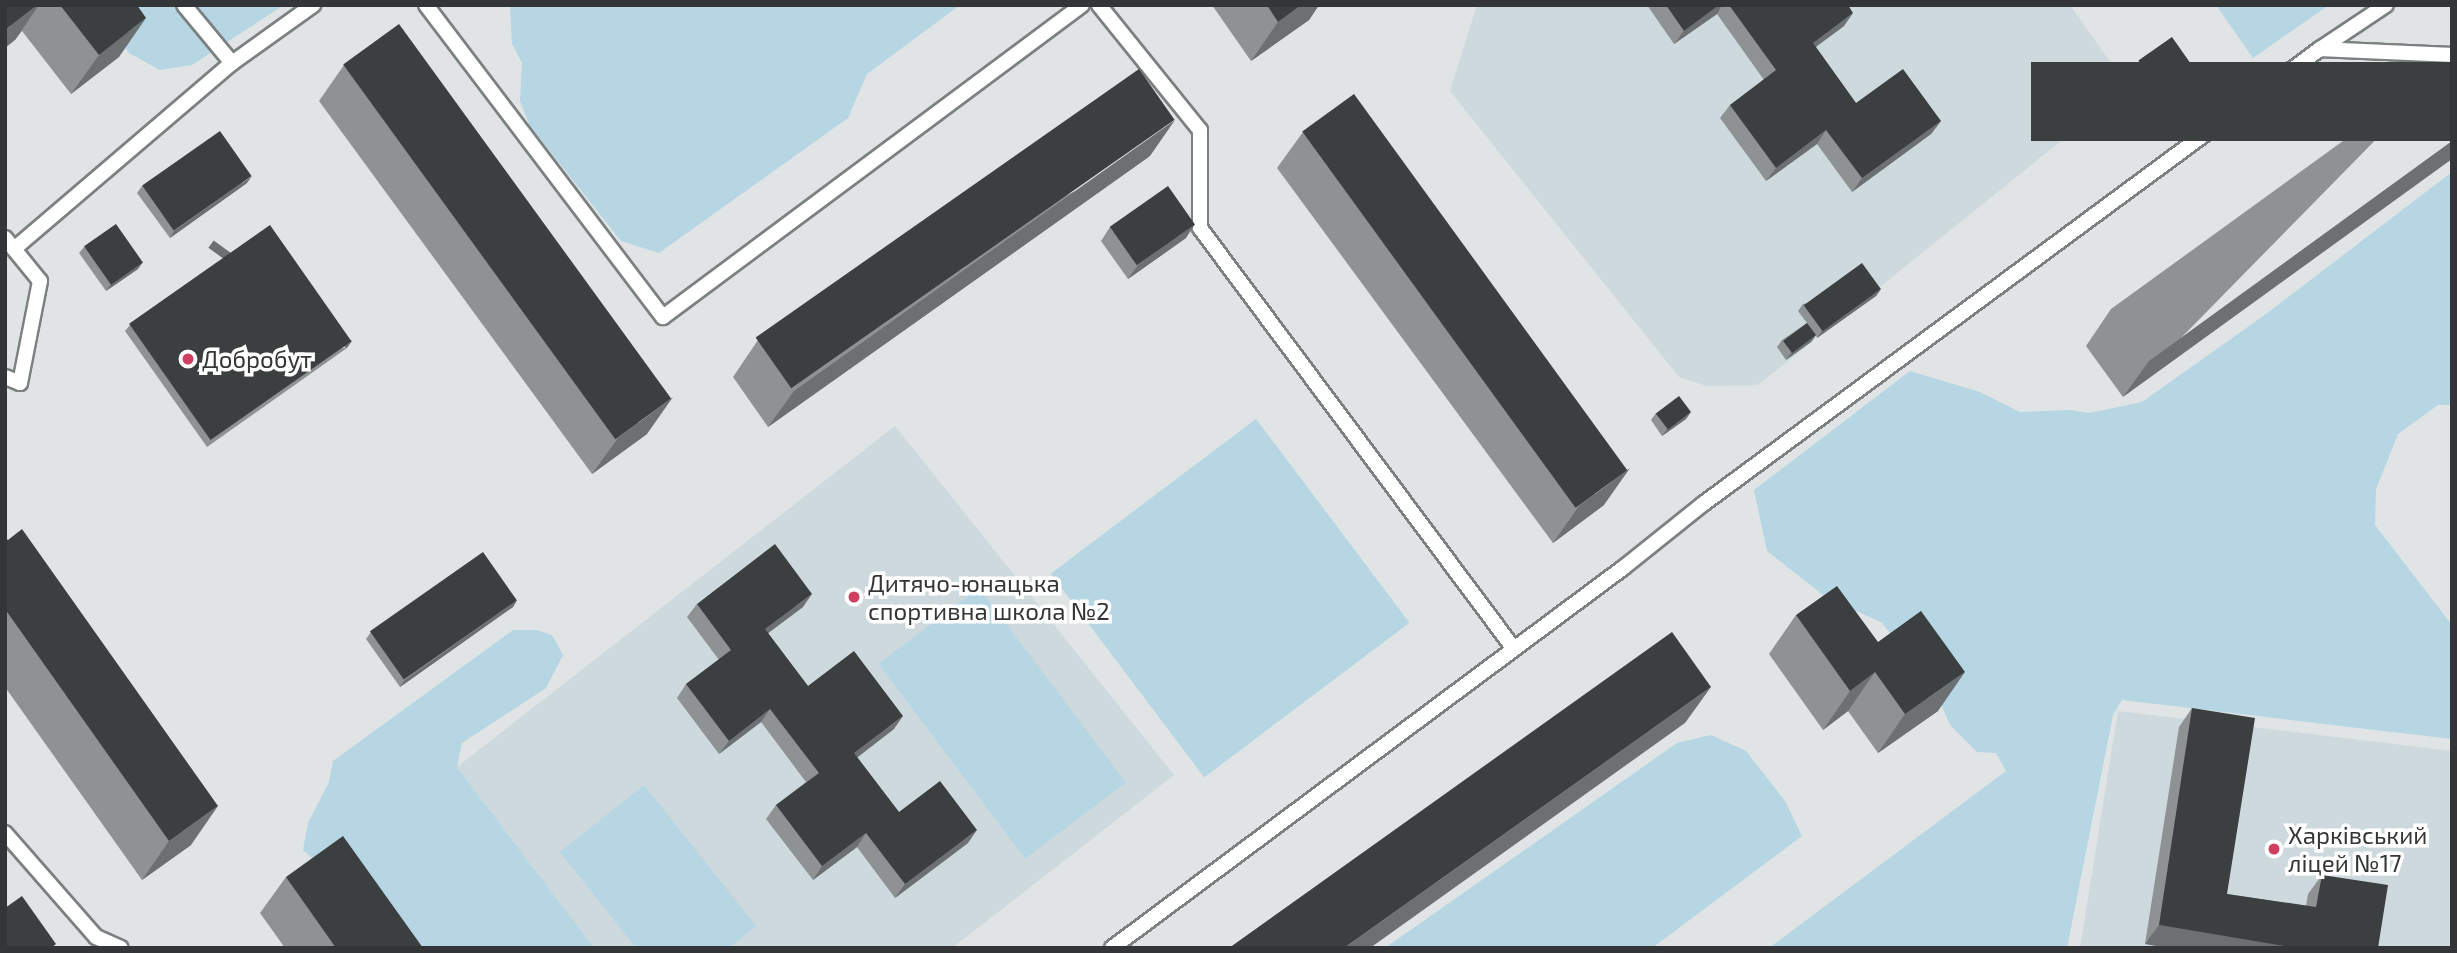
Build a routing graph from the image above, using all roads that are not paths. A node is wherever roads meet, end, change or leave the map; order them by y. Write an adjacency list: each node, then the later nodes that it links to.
1 (184, 5): 9 (lane)
2 (313, 5): 9 (lane)
3 (426, 5): 4 (lane)
4 (1082, 5)
5 (1099, 5): 12 (lane)
6 (2386, 5): 7 (lane)
7 (2320, 49): 8 (lane); 12 (lane)
8 (2452, 55)
9 (232, 63): 10 (lane)
10 (10, 244): 11 (lane)
11 (5, 377)
12 (1514, 649): 15 (lane)
13 (5, 833): 14 (lane)
14 (121, 948)
15 (1112, 948)

